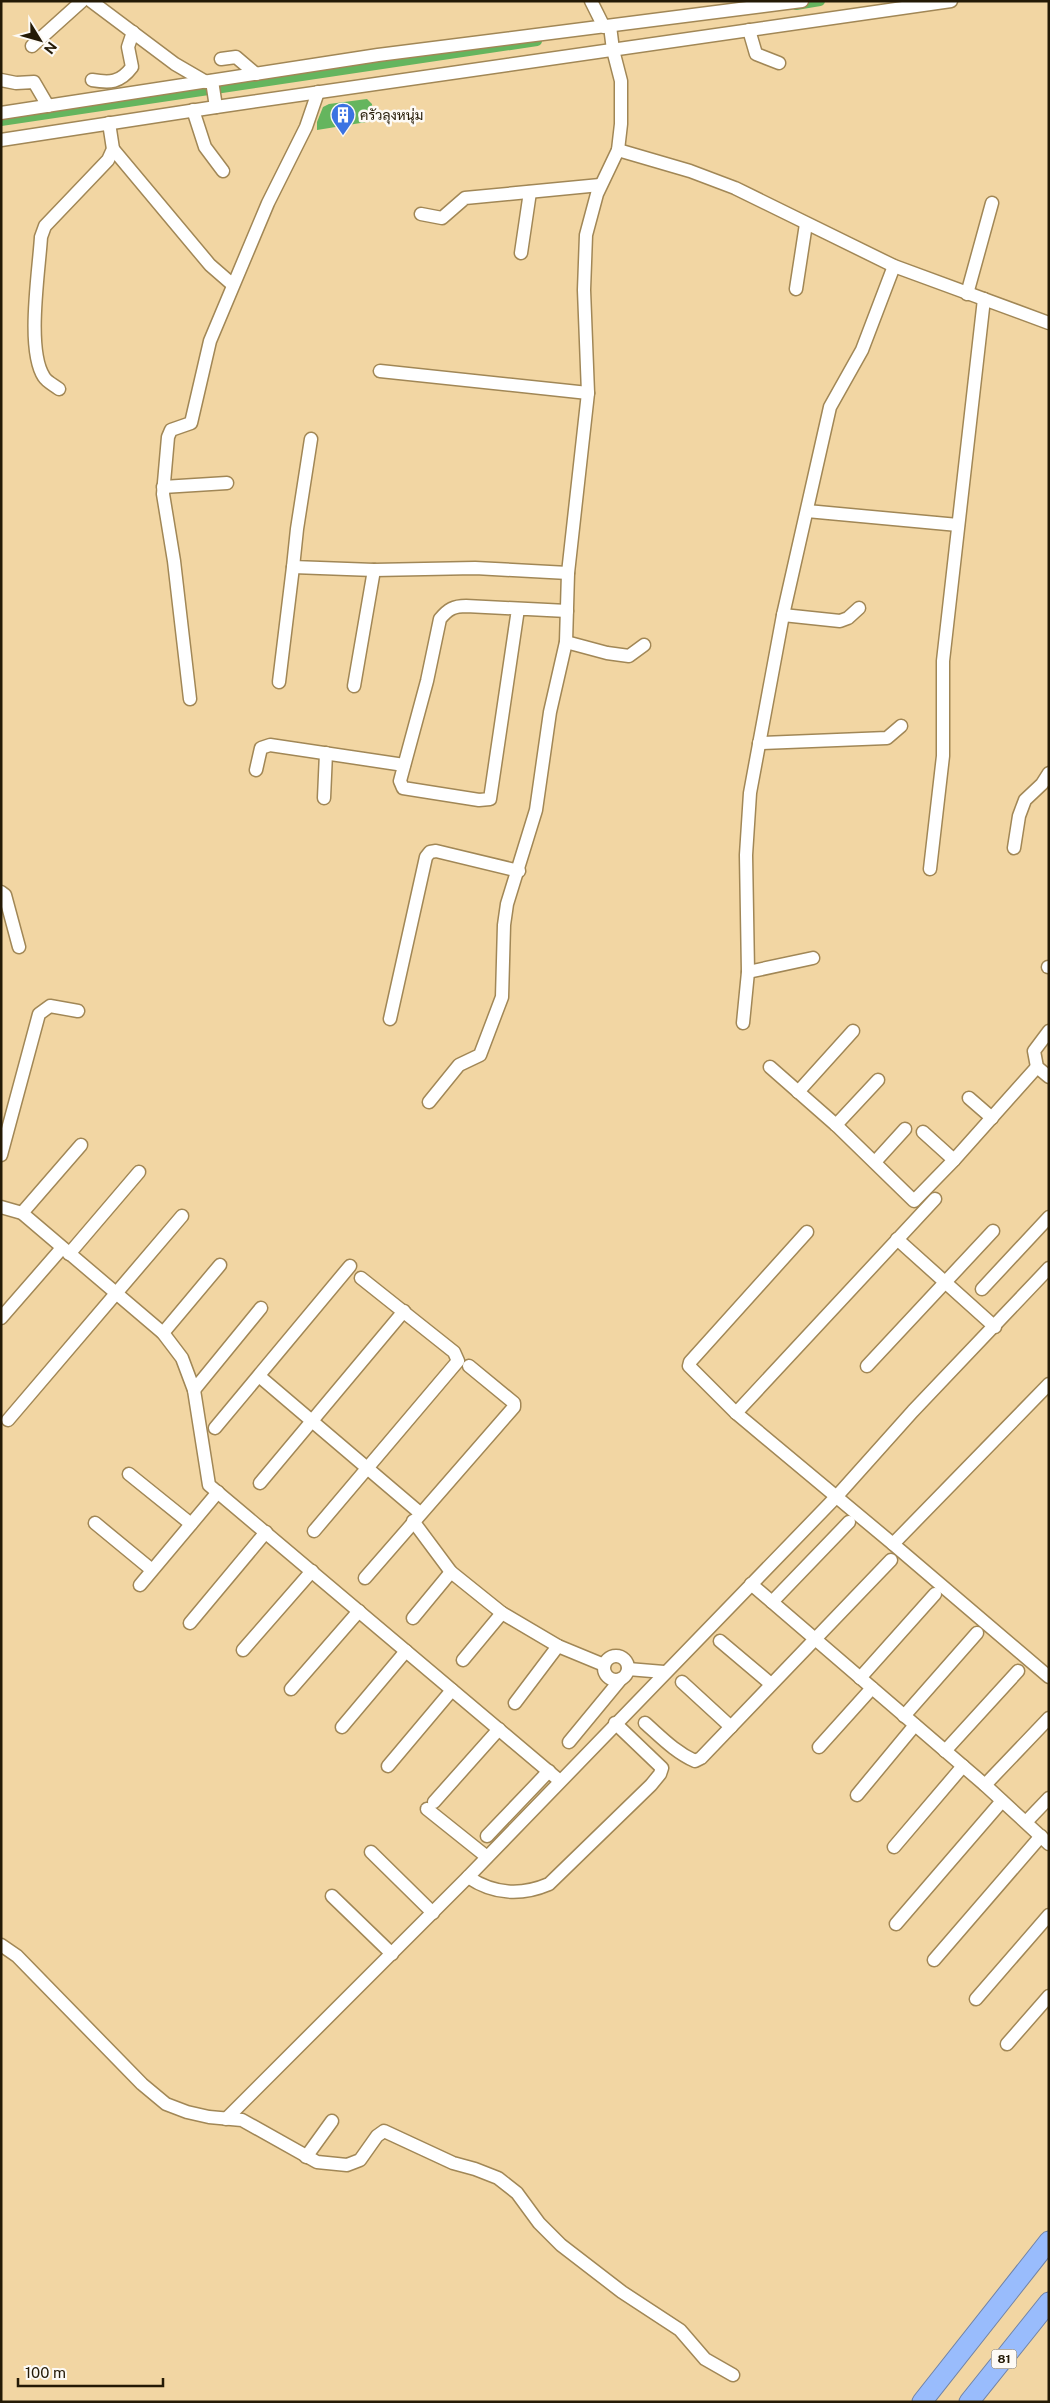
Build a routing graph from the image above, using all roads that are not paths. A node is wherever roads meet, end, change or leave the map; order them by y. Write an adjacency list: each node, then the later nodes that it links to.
1 (82, 1): 10 (street)
2 (91, 1): 9 (street)
3 (591, 1): 7 (street)
4 (802, 1): 6 (street)
5 (951, 1): 8 (street)
6 (754, 5): 7 (street)
7 (608, 28): 11 (street); 14 (street)
8 (749, 30): 11 (street); 13 (street)
9 (134, 32): 16 (street); 17 (street)
10 (32, 46)
11 (613, 48): 18 (street); 25 (street)
12 (221, 59): 14 (street)
13 (779, 63)
14 (256, 74): 17 (street)
15 (1, 80): 19 (street)
16 (92, 80)
17 (212, 91): 18 (street); 19 (street); 20 (street)
18 (318, 92): 34 (street)
19 (48, 106): 21 (street)
20 (193, 110): 22 (street); 26 (street)
21 (1, 113)
22 (109, 123): 23 (street); 24 (street)
23 (1, 140)
24 (113, 149): 34 (street); 40 (street)
25 (618, 150): 27 (street); 31 (street)
26 (223, 171)
27 (600, 185): 28 (street); 41 (street)
28 (530, 192): 30 (street); 32 (street)
29 (992, 203): 36 (street)
30 (421, 214)
31 (806, 224): 33 (street); 35 (street)
32 (520, 253)
33 (894, 266): 36 (street); 45 (street)
34 (233, 286): 44 (street)
35 (796, 288)
36 (967, 294): 37 (street)
37 (984, 299): 38 (street); 46 (street)
38 (1049, 323)
39 (380, 371): 41 (street)
40 (59, 389)
41 (588, 393): 49 (street)
42 (311, 439): 47 (street)
43 (227, 483): 44 (street)
44 (163, 486): 58 (street)
45 (807, 511): 46 (street); 53 (street)
46 (958, 525): 67 (street)
47 (293, 567): 48 (street); 56 (street)
48 (374, 570): 49 (street); 57 (street)
49 (568, 573): 52 (street)
50 (859, 608): 53 (street)
51 (518, 609): 52 (street); 62 (street); 62 (street)
52 (567, 612): 54 (street)
53 (783, 615): 60 (street)
54 (566, 642): 55 (street); 68 (street)
55 (644, 645)
56 (279, 682)
57 (354, 686)
58 (190, 698)
59 (901, 726): 60 (street)
60 (759, 743): 72 (street)
61 (326, 753): 62 (street); 63 (street); 65 (street)
62 (404, 766)
63 (256, 770)
64 (1049, 773): 66 (street)
65 (324, 798)
66 (1014, 848)
67 (930, 869)
68 (519, 871): 74 (street); 84 (street)
69 (1, 892): 70 (street)
70 (19, 947)
71 (813, 958): 72 (street)
72 (748, 972): 75 (street)
73 (78, 1011): 90 (street)
74 (390, 1019)
75 (743, 1023)
76 (853, 1031): 82 (street)
77 (1049, 1031): 79 (street)
78 (770, 1067): 82 (street)
79 (1037, 1067): 80 (street); 85 (street)
80 (1049, 1078)
81 (878, 1080): 86 (street)
82 (798, 1092): 86 (street)
83 (969, 1098): 85 (street)
84 (429, 1102)
85 (992, 1118): 91 (street)
86 (836, 1125): 92 (street)
87 (905, 1129): 92 (street)
88 (923, 1132): 91 (street)
89 (81, 1145): 96 (street)
90 (1, 1155)
91 (954, 1160): 92 (street)
92 (875, 1162)
93 (139, 1172): 102 (street)
94 (935, 1199): 101 (street)
95 (1, 1207): 96 (street)
96 (22, 1213): 102 (street)
97 (182, 1216): 109 (street)
98 (1049, 1216): 108 (street)
99 (993, 1231): 107 (street)
100 (807, 1232): 120 (street)
101 (897, 1239): 107 (street); 120 (street)
102 (66, 1251): 109 (street); 112 (street)
103 (220, 1266): 114 (street)
104 (350, 1266): 117 (street)
105 (1049, 1268): 113 (street)
106 (361, 1278): 111 (street)
107 (945, 1284): 113 (street); 116 (street)
108 (982, 1289)
109 (116, 1293): 114 (street); 121 (street)
110 (261, 1308): 119 (street)
111 (404, 1311): 122 (street); 124 (street)
112 (1, 1318)
113 (995, 1327): 128 (street)
114 (163, 1333): 119 (street)
115 (469, 1366): 129 (street)
116 (867, 1366)
117 (259, 1376): 122 (street); 123 (street)
118 (1049, 1384): 135 (street)
119 (194, 1390): 127 (street)
120 (736, 1413): 128 (street)
121 (8, 1420)
122 (312, 1421): 124 (street); 126 (street)
123 (216, 1428)
124 (366, 1467): 129 (street); 133 (street)
125 (129, 1474): 132 (street)
126 (260, 1483)
127 (218, 1492): 132 (street); 134 (street)
128 (837, 1496): 135 (street); 141 (street)
129 (417, 1517): 139 (street); 140 (street)
130 (849, 1522): 144 (street)
131 (95, 1523): 137 (street)
132 (191, 1524): 137 (street)
133 (314, 1531)
134 (266, 1532): 138 (street); 148 (street)
135 (893, 1544): 160 (street)
136 (891, 1560): 150 (street)
137 (152, 1570): 142 (street)
138 (312, 1571): 145 (street); 153 (street)
139 (451, 1572): 146 (street); 147 (street)
140 (365, 1578)
141 (751, 1584): 144 (street); 158 (street)
142 (140, 1585)
143 (935, 1594): 161 (street)
144 (772, 1602): 150 (street)
145 (359, 1611): 154 (street); 165 (street)
146 (502, 1612): 152 (street); 155 (street)
147 (413, 1618)
148 (190, 1623)
149 (977, 1634): 168 (street)
150 (815, 1639): 161 (street); 163 (street)
151 (720, 1641): 163 (street)
152 (558, 1646): 156 (street); 167 (street)
153 (243, 1650)
154 (406, 1650): 166 (street); 173 (street)
155 (463, 1660)
156 (604, 1665): 159 (street); 159 (street)
157 (1018, 1671): 178 (street)
158 (664, 1672): 159 (street); 170 (street)
159 (625, 1674): 176 (street)
160 (1049, 1677)
161 (860, 1678): 164 (street)
162 (682, 1682): 174 (street)
163 (771, 1684): 174 (street)
164 (872, 1688): 168 (street); 177 (street)
165 (292, 1689)
166 (452, 1690): 175 (street); 179 (street)
167 (515, 1703)
168 (904, 1716): 172 (street)
169 (1049, 1718): 183 (street)
170 (615, 1723): 182 (street); 193 (street)
171 (645, 1723): 174 (street)
172 (915, 1725): 178 (street); 184 (street)
173 (342, 1727)
174 (730, 1727)
175 (499, 1728): 181 (street); 192 (street)
176 (569, 1742)
177 (819, 1747)
178 (946, 1751): 180 (street)
179 (388, 1766)
180 (963, 1766): 183 (street); 190 (street)
181 (549, 1771): 182 (street); 188 (street)
182 (560, 1781): 192 (street)
183 (985, 1785): 186 (street)
184 (856, 1795)
185 (1049, 1798): 187 (street)
186 (1002, 1801): 187 (street); 197 (street)
187 (1026, 1822): 189 (street)
188 (487, 1836)
189 (1045, 1840): 200 (street)
190 (894, 1847)
191 (371, 1852): 195 (street)
192 (487, 1857): 193 (street)
193 (468, 1877): 195 (street)
194 (332, 1896): 199 (street)
195 (432, 1913): 199 (street)
196 (1049, 1915): 202 (street)
197 (896, 1924)
198 (1, 1945): 204 (street)
199 (392, 1954): 204 (street)
200 (934, 1960)
201 (1049, 1996): 203 (street)
202 (976, 1999)
203 (1007, 2044)
204 (226, 2119): 206 (street)
205 (332, 2121): 206 (street)
206 (306, 2157): 209 (street)
207 (1049, 2241): 210 (highway)
208 (1043, 2309): 211 (highway, 81)
209 (733, 2375)
210 (922, 2402)
211 (970, 2402)

